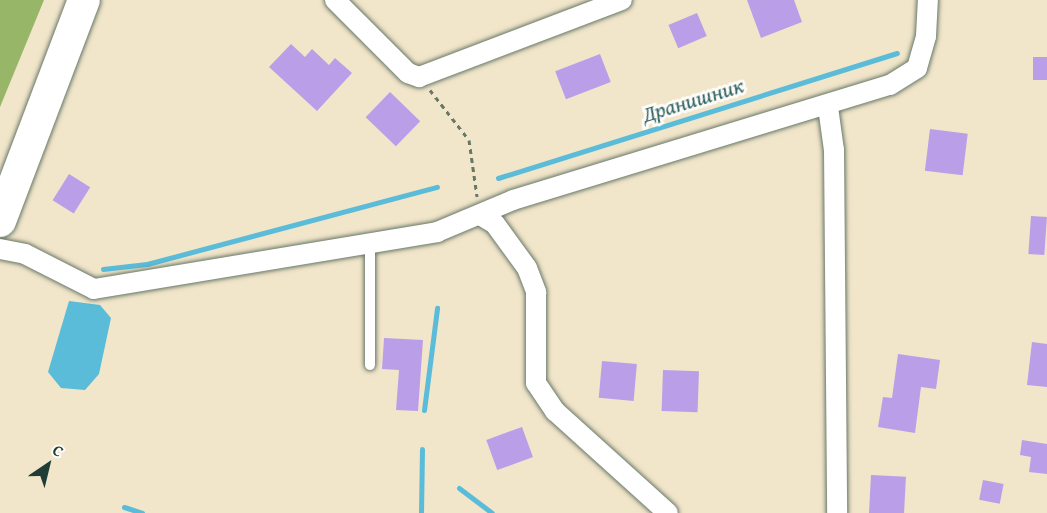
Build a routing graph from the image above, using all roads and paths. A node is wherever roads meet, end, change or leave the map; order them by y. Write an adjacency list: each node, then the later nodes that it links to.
1 (84, 0): 8 (main road)
2 (335, 0): 5 (street)
3 (622, 0): 5 (street)
4 (928, 0): 6 (street)
5 (419, 77): 7 (path)
6 (828, 107): 7 (street); 13 (street)
7 (480, 215): 9 (street); 12 (street)
8 (0, 221)
9 (370, 239): 10 (street); 11 (lane)
10 (0, 249)
11 (369, 365)
12 (668, 513)
13 (837, 513)

